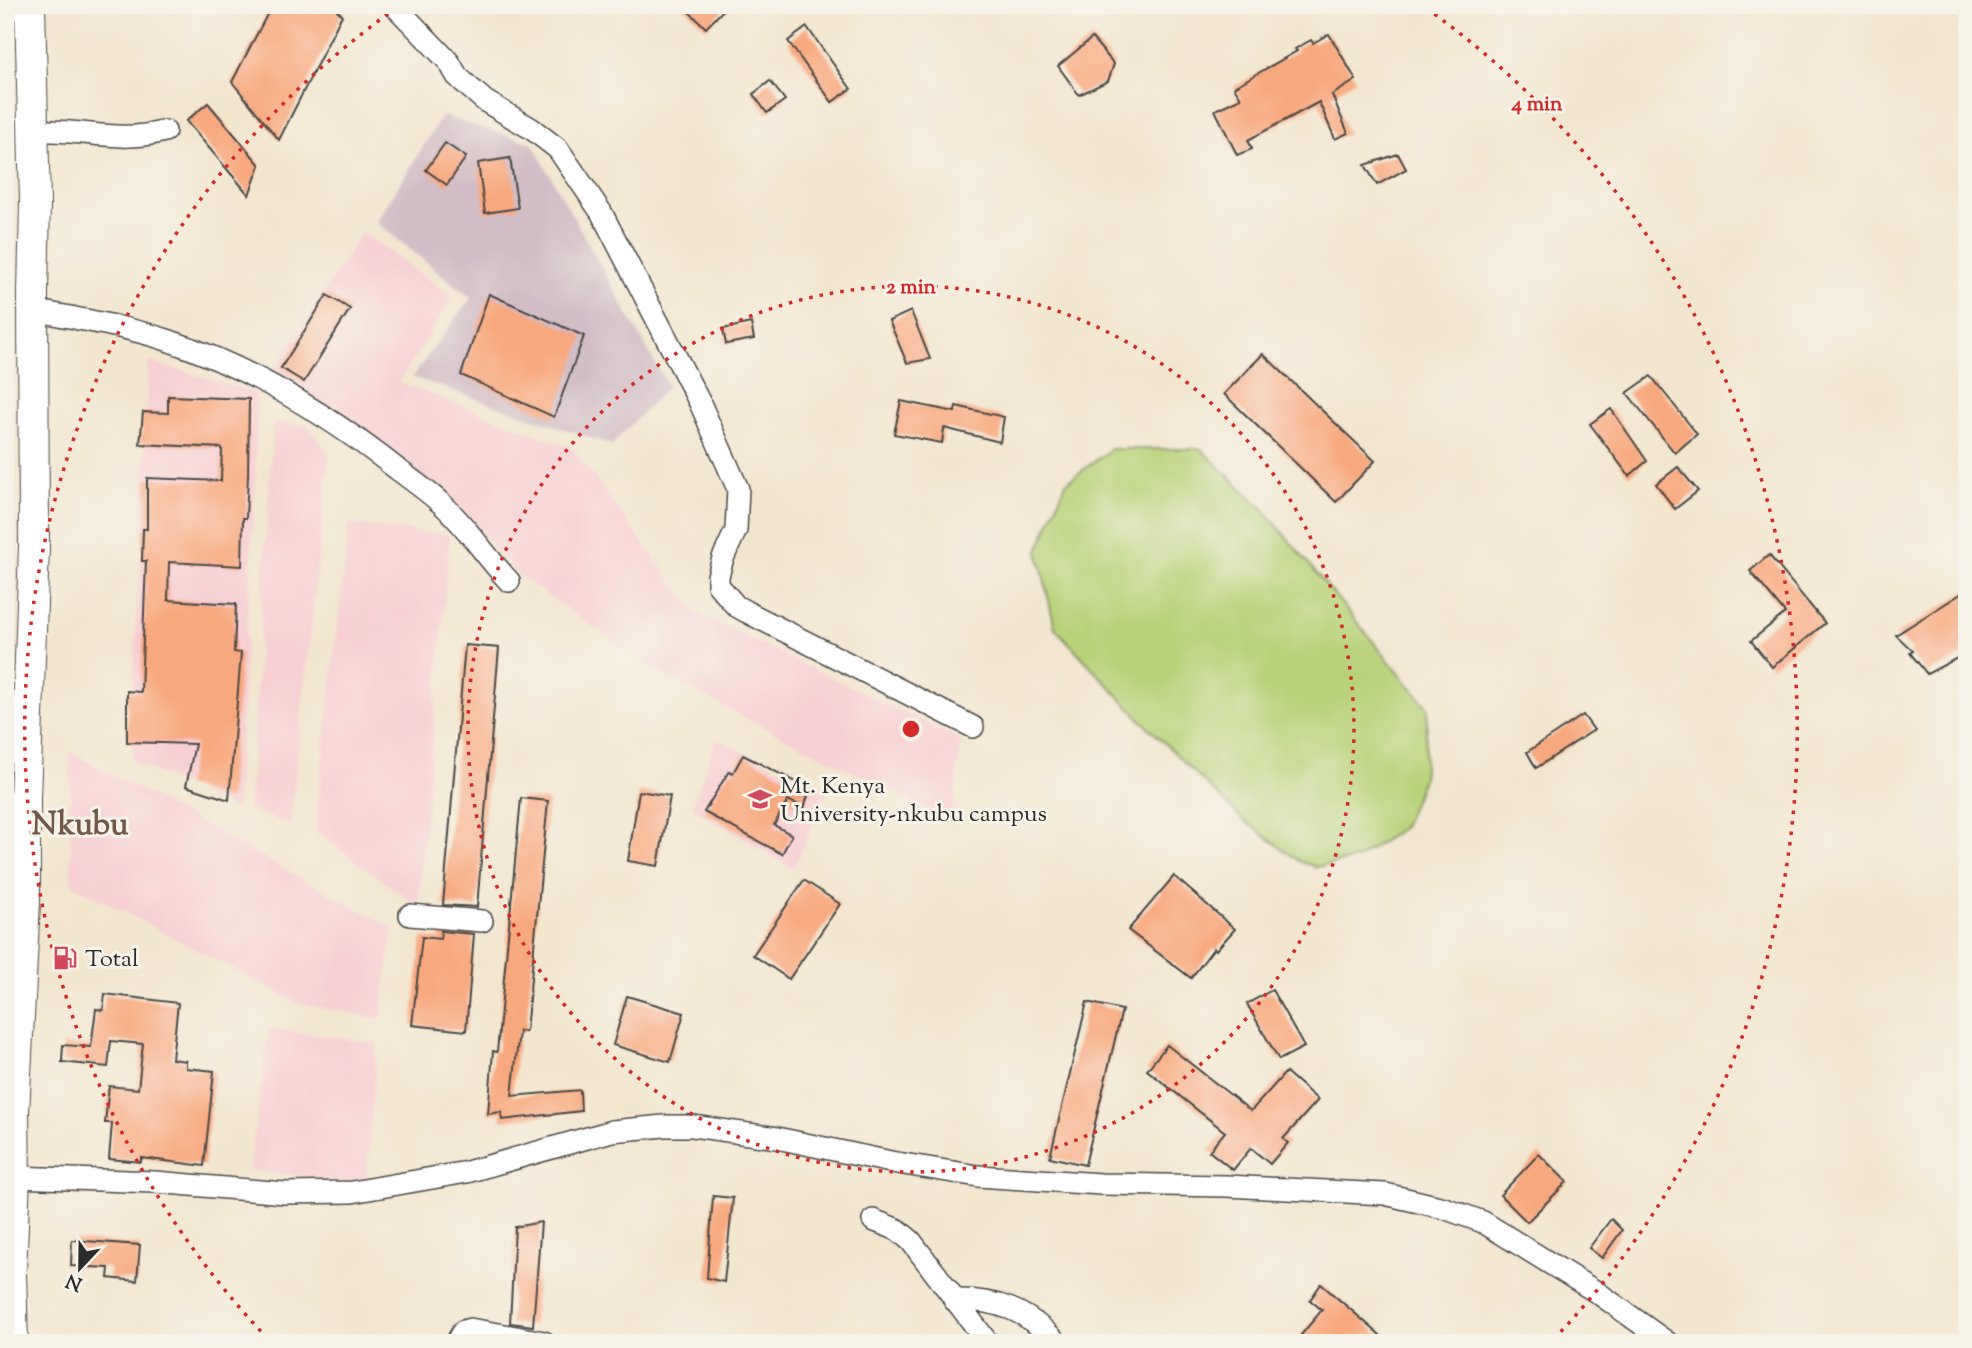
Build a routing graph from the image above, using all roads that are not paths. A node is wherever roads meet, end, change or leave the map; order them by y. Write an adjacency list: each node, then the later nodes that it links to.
1 (30, 5): 3 (highway)
2 (394, 5): 7 (street)
3 (33, 131): 4 (street); 5 (highway)
4 (165, 131)
5 (33, 310): 6 (street); 10 (highway)
6 (509, 581)
7 (973, 727)
8 (410, 915): 9 (street)
9 (482, 921)
10 (15, 1177): 14 (highway); 18 (street)
11 (873, 1220): 12 (street)
12 (954, 1300): 16 (street); 17 (street)
13 (544, 1342): 15 (street)
14 (13, 1343)
15 (456, 1343)
16 (988, 1343)
17 (1057, 1343)
18 (1668, 1343)

